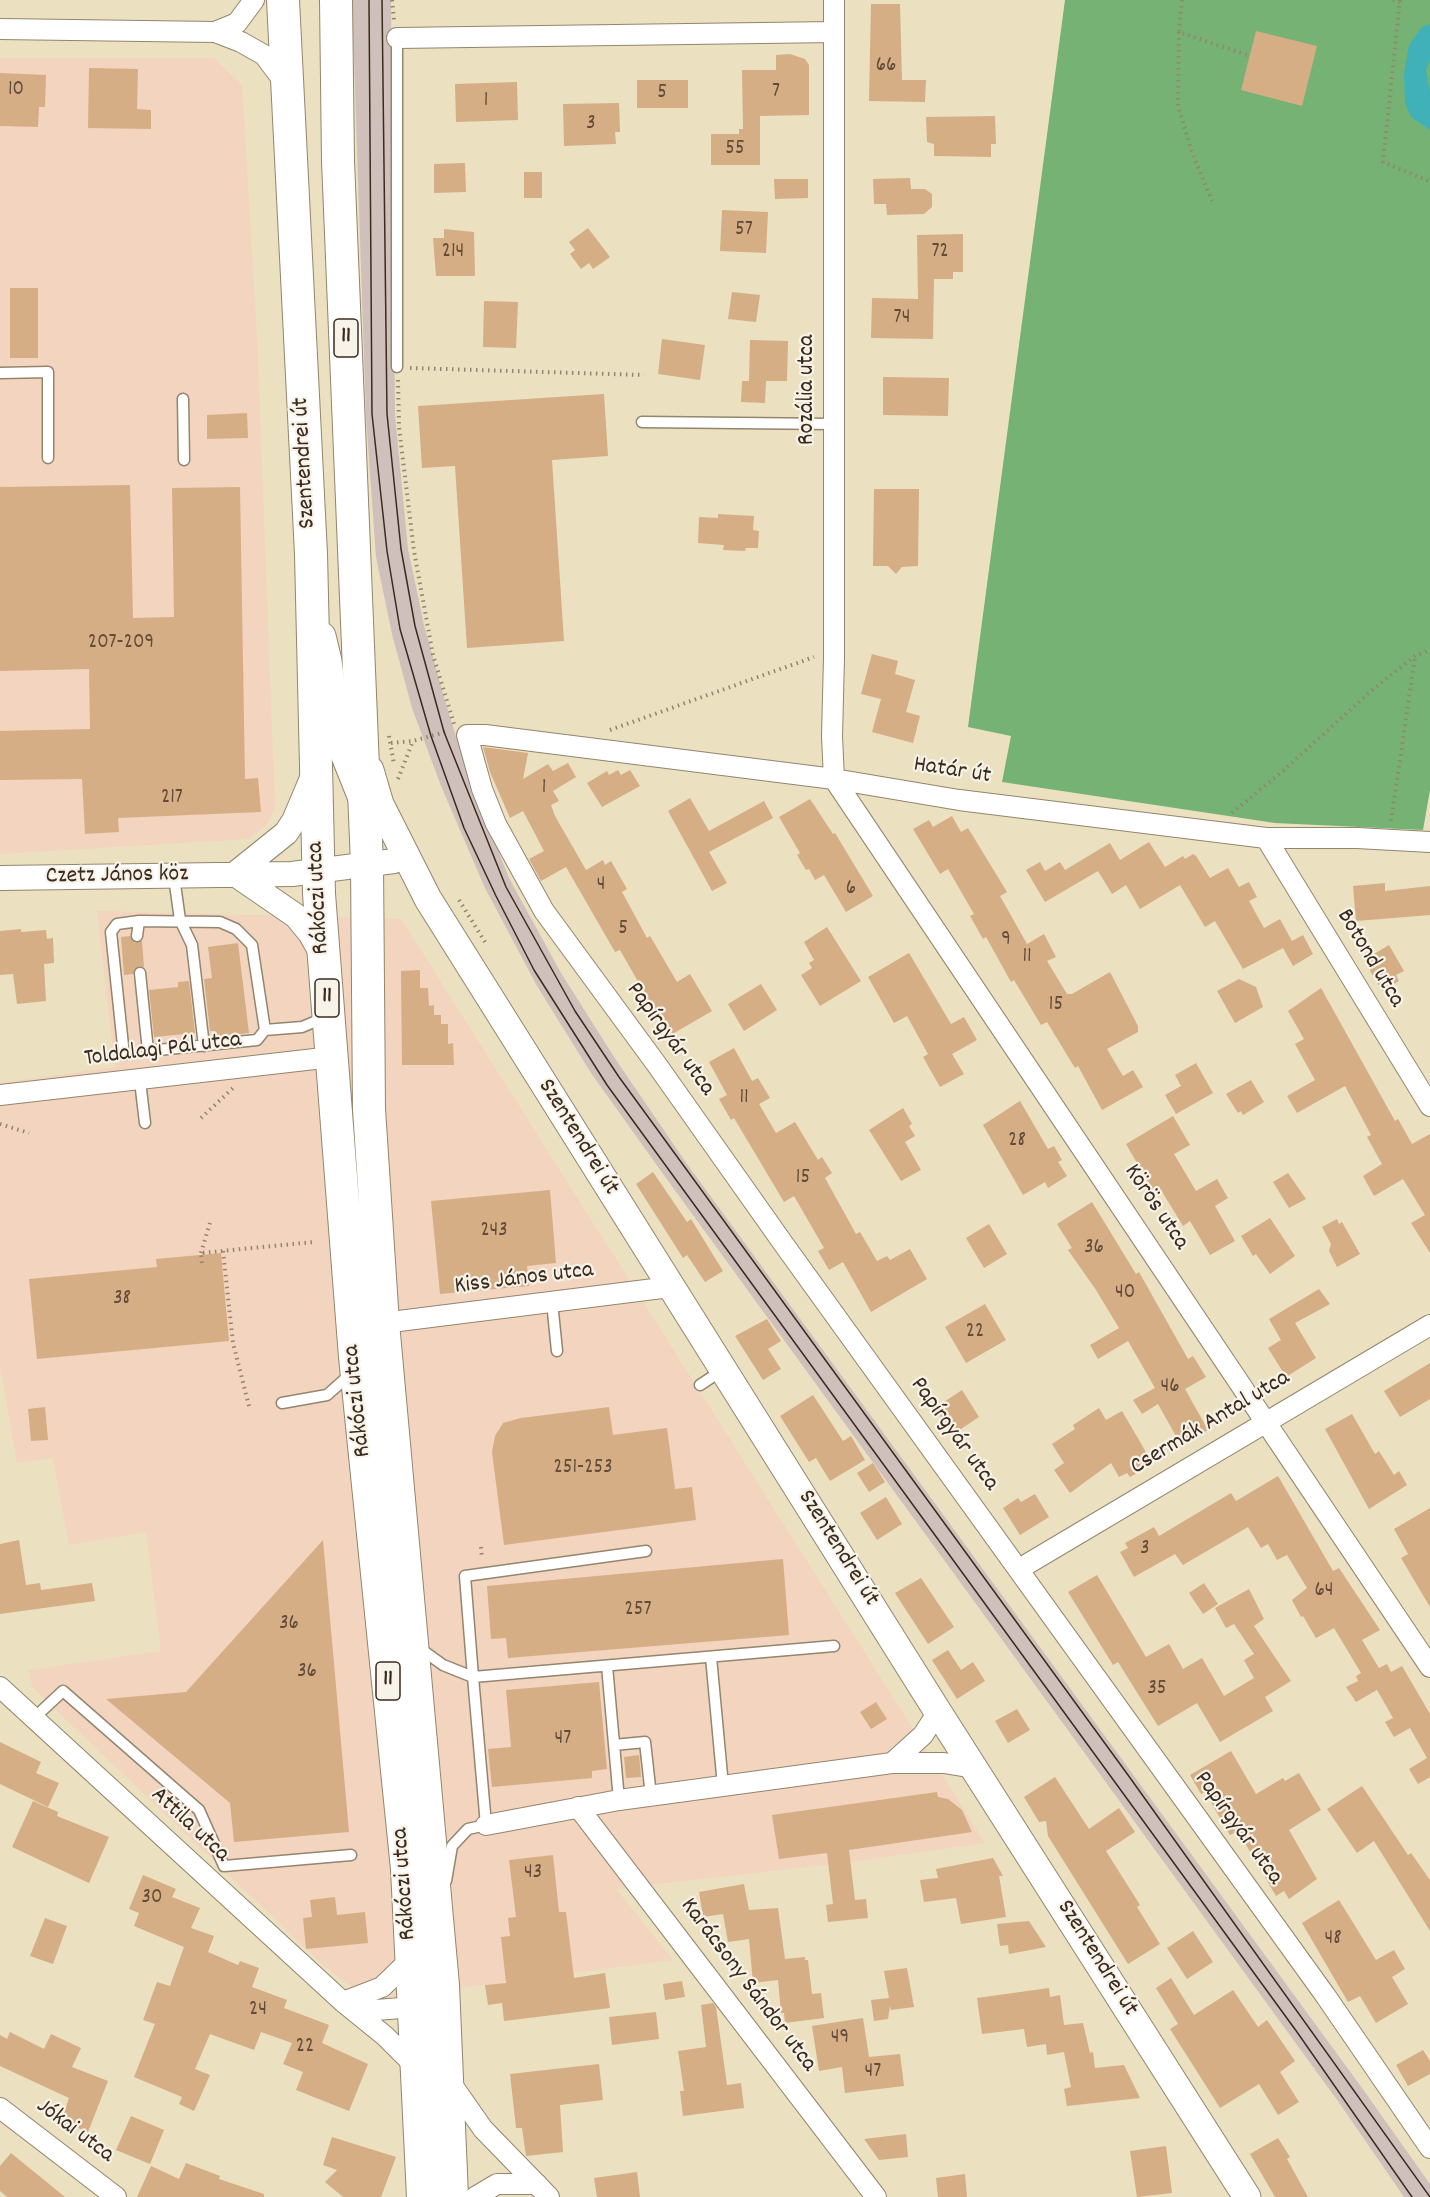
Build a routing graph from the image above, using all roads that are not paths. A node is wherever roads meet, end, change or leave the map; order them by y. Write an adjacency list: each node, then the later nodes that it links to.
1 (254, 0): 6 (street)
2 (283, 0): 9 (main road, Szentendrei út / 11)
3 (336, 0): 19 (main road, Szentendrei út / 11)
4 (834, 0): 7 (street, Rozália utca)
5 (0, 28): 6 (street)
6 (215, 32): 9 (street)
7 (834, 33): 8 (street); 14 (street, Rozália utca)
8 (397, 38): 10 (lane)
9 (285, 83): 17 (main road, Szentendrei út / 11)
10 (397, 367)
11 (0, 373): 15 (lane)
12 (183, 399): 16 (lane)
13 (642, 422): 14 (lane)
14 (834, 424): 21 (street, Rozália utca)
15 (48, 458)
16 (184, 460)
17 (313, 603): 20 (main road, Rákóczi utca / 11); 22 (main road, Szentendrei út)
18 (467, 735): 21 (street, Határ út); 56 (street, Papírgyár utca)
19 (381, 739): 22 (main road, Rákóczi utca / 11); 30 (main road, Szentendrei út)
20 (315, 771): 26 (main road, Rákóczi utca / 11); 27 (street)
21 (834, 779): 23 (street, Határ út); 54 (street, Körös utca)
22 (364, 802): 25 (main road, Rákóczi utca / 11)
23 (1266, 838): 24 (street, Határ út); 43 (street, Botond utca)
24 (1430, 842)
25 (380, 863): 26 (street, Czetz János köz); 30 (main road, Szentendrei út); 47 (main road, Rákóczi utca / 11)
26 (317, 872): 27 (street, Czetz János köz); 34 (main road, Rákóczi utca / 11)
27 (235, 874): 28 (street, Czetz János köz); 34 (street)
28 (174, 877): 29 (street, Czetz János köz); 31 (lane)
29 (0, 878)
30 (428, 899): 45 (main road, Szentendrei út)
31 (180, 920): 32 (lane); 37 (lane); 38 (lane)
32 (139, 921): 33 (lane); 39 (lane)
33 (136, 936)
34 (324, 958): 36 (main road, Rákóczi utca / 11)
35 (140, 973): 38 (lane)
36 (328, 1016): 37 (lane); 40 (main road, Rákóczi utca / 11)
37 (265, 1030): 38 (lane)
38 (204, 1046)
39 (124, 1055)
40 (332, 1058): 41 (street, Toldalagi Pál utca); 50 (main road, Rákóczi utca / 11)
41 (140, 1081): 42 (street, Toldalagi Pál utca); 44 (lane)
42 (0, 1095)
43 (1430, 1106)
44 (145, 1123)
45 (670, 1287): 46 (street, Kiss János utca); 51 (main road, Szentendrei út)
46 (552, 1302): 47 (street, Kiss János utca); 49 (lane)
47 (383, 1323): 57 (main road, Rákóczi utca / 11)
48 (1430, 1325): 54 (street, Csermák Antal utca)
49 (557, 1351)
50 (355, 1357): 53 (lane); 77 (main road, Rákóczi utca / 11)
51 (724, 1369): 52 (lane); 64 (main road, Szentendrei út)
52 (700, 1385)
53 (282, 1403)
54 (1267, 1420): 56 (street, Csermák Antal utca); 61 (street, Körös utca)
55 (646, 1551): 62 (lane)
56 (1019, 1569): 83 (street, Papírgyár utca)
57 (411, 1642): 62 (lane); 78 (main road, Rákóczi utca / 11)
58 (834, 1646): 59 (lane)
59 (711, 1657): 60 (lane); 69 (lane)
60 (607, 1666): 62 (lane); 66 (lane)
61 (1430, 1667)
62 (473, 1677): 73 (lane)
63 (0, 1687): 65 (street, Attila utca)
64 (938, 1712): 67 (street); 68 (main road, Szentendrei út)
65 (34, 1718): 74 (lane); 79 (street, Attila utca)
66 (614, 1745): 70 (lane); 71 (lane)
67 (892, 1763): 68 (street); 69 (street)
68 (974, 1767): 90 (main road, Szentendrei út)
69 (723, 1786): 70 (street)
70 (651, 1796): 71 (street)
71 (619, 1800): 72 (street)
72 (578, 1807): 73 (street); 89 (street, Karácsony Sándor utca)
73 (486, 1825): 75 (lane)
74 (351, 1855)
75 (447, 1888)
76 (450, 1929): 78 (lane)
77 (412, 1958): 79 (street); 80 (main road, Rákóczi utca / 11)
78 (443, 1985): 80 (street); 81 (main road, Rákóczi utca / 11)
79 (343, 2002): 80 (street, Attila utca); 81 (street, Attila utca)
80 (414, 2007): 81 (main road, Rákóczi utca / 11)
81 (432, 2073): 84 (street, Attila utca); 86 (main road, Rákóczi utca / 11); 87 (main road, Rákóczi utca / 11)
82 (0, 2108): 85 (street, Jókai utca)
83 (1430, 2148)
84 (543, 2190): 88 (street, Attila utca)
85 (116, 2197)
86 (423, 2197)
87 (452, 2197)
88 (475, 2197)
89 (876, 2197)
90 (1247, 2197)

